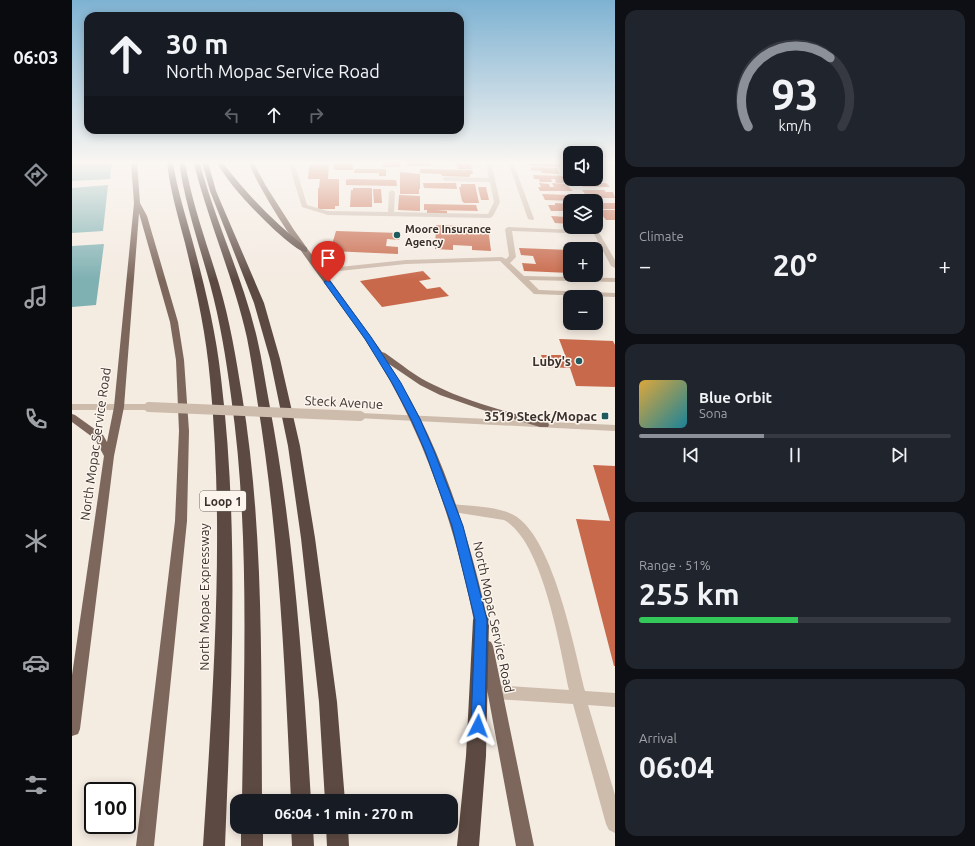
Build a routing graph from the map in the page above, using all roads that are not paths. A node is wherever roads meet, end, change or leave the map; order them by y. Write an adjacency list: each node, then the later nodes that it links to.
1 (178, 201): 43 (highway, North Mopac Expressway / Loop 1)
2 (191, 201): 35 (highway)
3 (208, 201): 36 (highway)
4 (217, 201): 37 (highway)
5 (251, 201): 14 (highway)
6 (273, 201): 14 (main road, North Mopac Service Road)
7 (303, 201): 12 (street)
8 (392, 201): 12 (street)
9 (497, 201): 12 (street)
10 (525, 201): 13 (street)
11 (137, 202): 23 (main road, North Mopac Service Road); 42 (main road)
12 (391, 214)
13 (531, 219)
14 (304, 250): 17 (main road, North Mopac Service Road)
15 (506, 262): 16 (street); 17 (street); 18 (street)
16 (615, 266)
17 (320, 271): 21 (main road, North Mopac Service Road)
18 (522, 278): 19 (street); 20 (street)
19 (615, 280)
20 (615, 295)
21 (377, 351): 25 (main road, North Mopac Service Road); 26 (main road)
22 (72, 407): 23 (street, Steck Avenue)
23 (119, 407): 25 (street, Steck Avenue, bridge); 28 (main road, North Mopac Service Road)
24 (72, 417): 28 (main road)
25 (416, 419): 26 (street, Steck Avenue); 29 (main road, North Mopac Service Road)
26 (544, 425): 27 (street, Steck Avenue)
27 (615, 428)
28 (109, 456): 34 (main road, North Mopac Service Road)
29 (451, 508): 30 (main road, North Mopac Service Road); 32 (street)
30 (481, 620): 31 (main road, North Mopac Service Road); 47 (highway)
31 (495, 692): 32 (street); 48 (main road, North Mopac Service Road)
32 (579, 698): 33 (street); 38 (street)
33 (615, 700)
34 (72, 729)
35 (252, 794)
36 (301, 794)
37 (335, 794)
38 (615, 824)
39 (252, 834): 44 (highway)
40 (302, 834): 45 (highway)
41 (337, 834): 46 (highway)
42 (145, 846)
43 (214, 846)
44 (252, 846)
45 (303, 846)
46 (338, 846)
47 (468, 846)
48 (525, 846)

